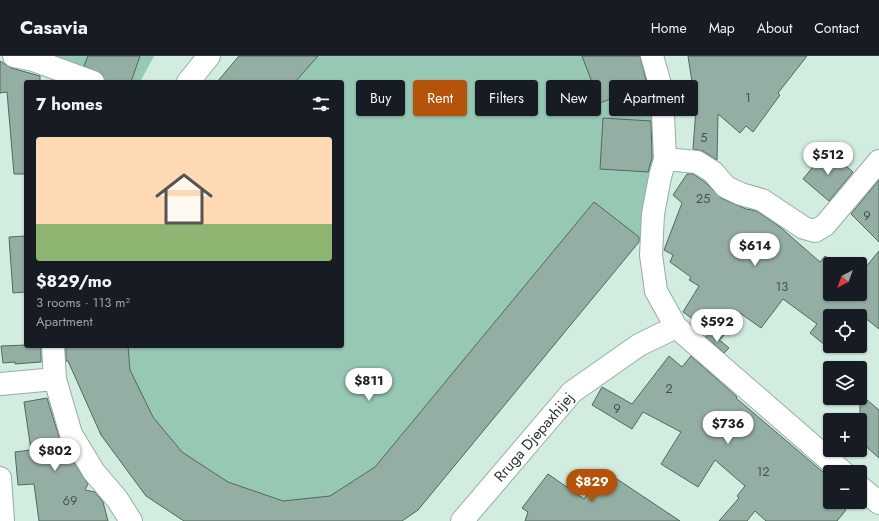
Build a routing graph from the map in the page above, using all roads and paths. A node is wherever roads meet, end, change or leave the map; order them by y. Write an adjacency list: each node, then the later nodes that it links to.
1 (14, 56): 4 (street)
2 (210, 56): 5 (street)
3 (652, 56): 6 (street)
4 (88, 80)
5 (190, 80)
6 (665, 159): 7 (street); 8 (street)
7 (879, 161)
8 (676, 327): 12 (street); 18 (street, Rruga Djepaxhijej)
9 (53, 348): 10 (street)
10 (54, 379): 11 (street); 17 (street)
11 (0, 384)
12 (835, 465)
13 (0, 478): 16 (street)
14 (867, 493): 15 (street)
15 (879, 503)
16 (3, 521)
17 (131, 521)
18 (462, 521)

